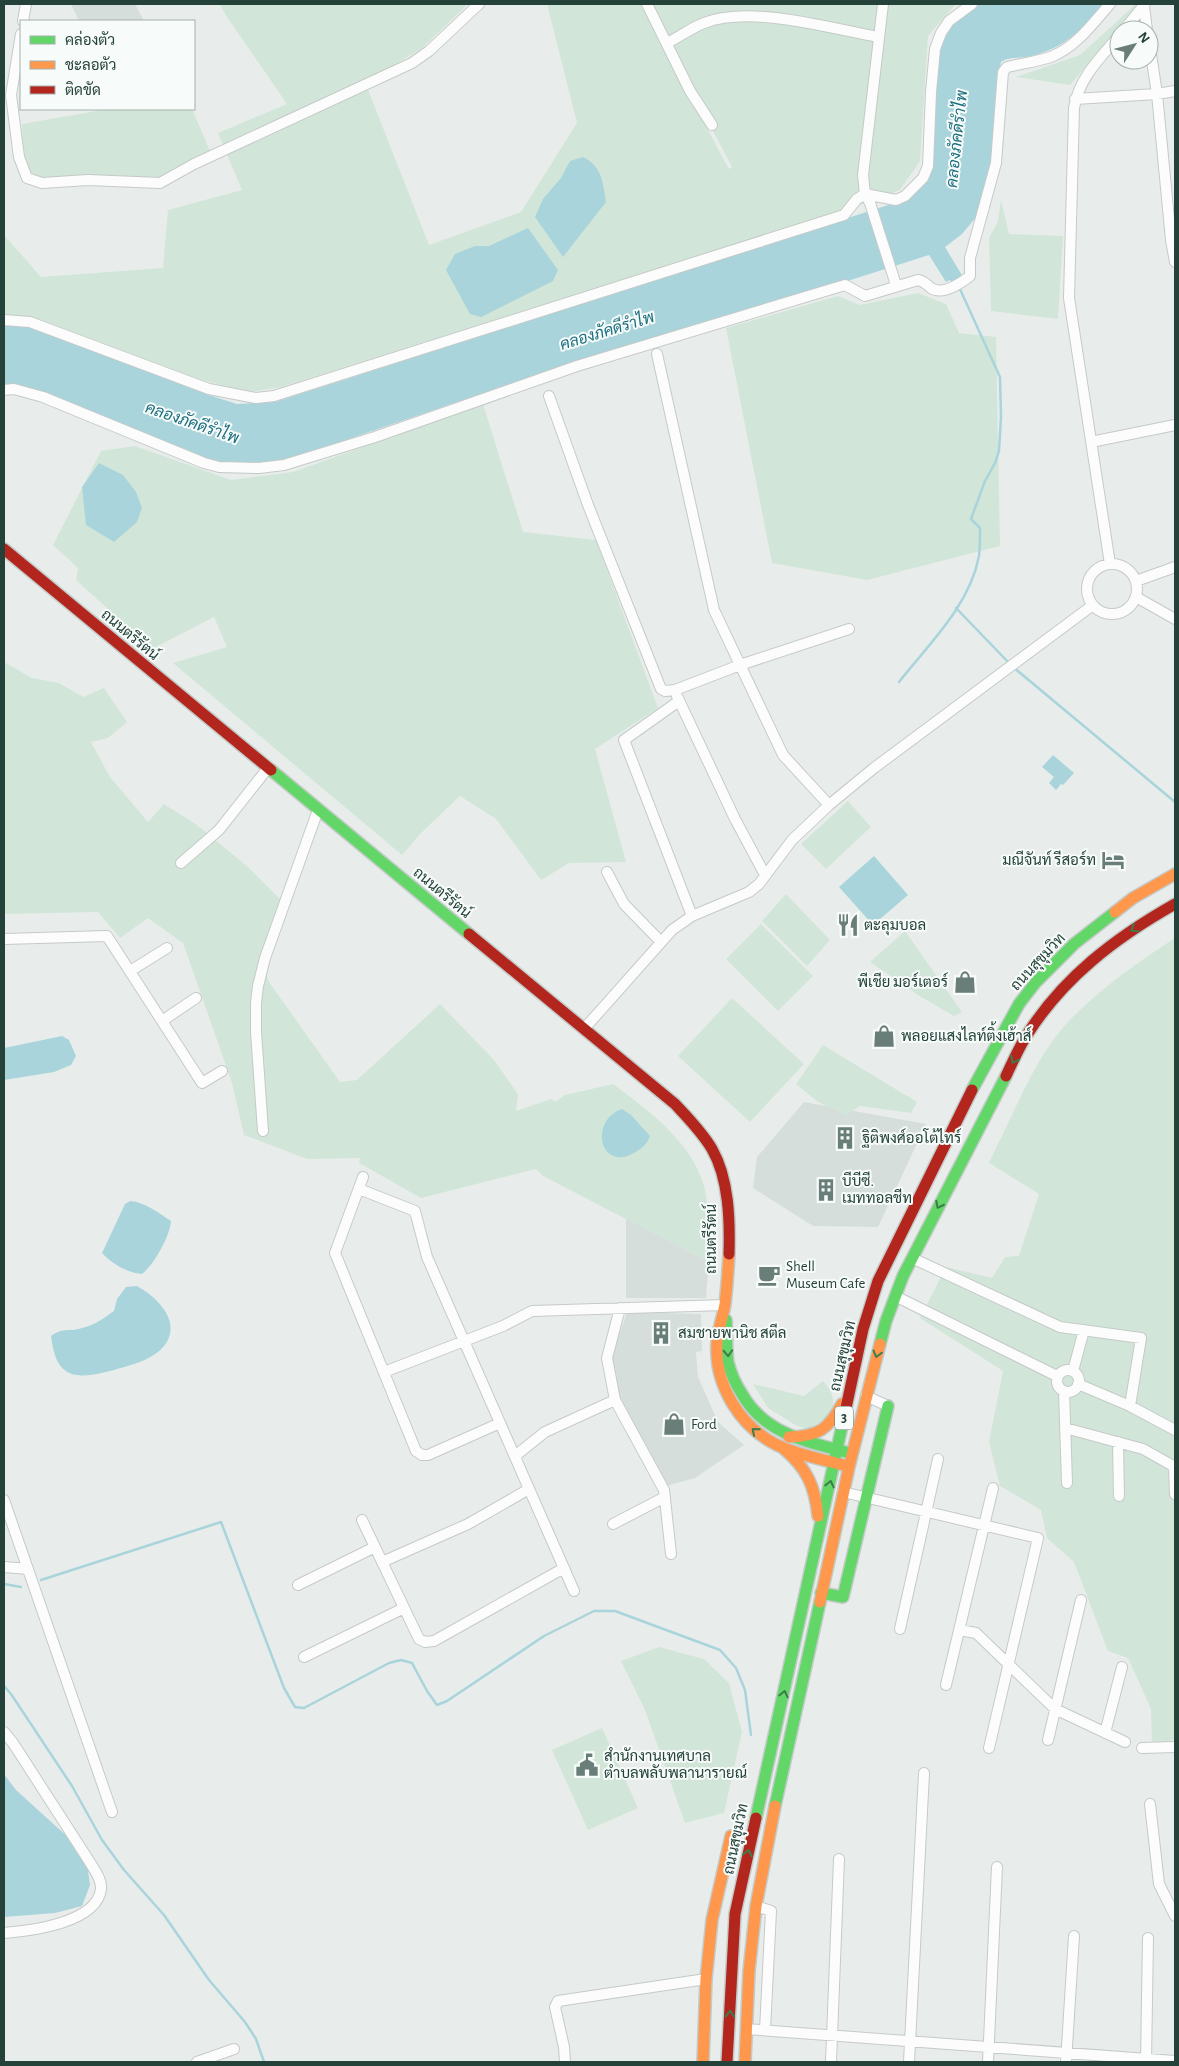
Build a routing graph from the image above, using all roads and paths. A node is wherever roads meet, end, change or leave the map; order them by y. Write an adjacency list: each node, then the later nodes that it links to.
1 (26, 4): 8 (street)
2 (478, 4): 12 (street)
3 (647, 4): 13 (street)
4 (884, 4): 11 (street)
5 (972, 4): 20 (street)
6 (1110, 4): 22 (street)
7 (1145, 5): 9 (street); 10 (street)
8 (23, 20)
9 (1132, 20)
10 (1146, 20)
11 (878, 37): 13 (street); 20 (street)
12 (20, 40)
13 (667, 43): 19 (street)
14 (1109, 48): 18 (street)
15 (1153, 70): 17 (street)
16 (1175, 91): 17 (street)
17 (1157, 94): 18 (street); 21 (street)
18 (1075, 99): 28 (street)
19 (712, 125)
20 (865, 194): 22 (street); 23 (street)
21 (1175, 262)
22 (894, 281): 25 (street)
23 (4, 320)
24 (657, 354): 39 (street)
25 (4, 390)
26 (548, 396): 40 (street)
27 (1175, 425): 28 (street)
28 (1091, 442): 31 (street)
29 (4, 549): 32 (main road, ถนนตรีรัตน์)
30 (4, 557): 32 (main road, ถนนตรีรัตน์)
31 (1110, 564): 34 (street); 36 (street)
32 (24, 566): 42 (main road, ถนนตรีรัตน์)
33 (1175, 566): 34 (street)
34 (1136, 581): 35 (street)
35 (1136, 597): 36 (street); 37 (street)
36 (1092, 605): 43 (street)
37 (1175, 619)
38 (849, 629): 39 (street)
39 (740, 665): 40 (street); 43 (street)
40 (675, 690): 41 (street)
41 (679, 701): 48 (street); 50 (street)
42 (268, 768): 44 (main road, ถนนตรีรัตน์); 45 (street)
43 (828, 805): 48 (street)
44 (318, 810): 57 (main road, ถนนตรีรัตน์); 59 (street)
45 (181, 863)
46 (607, 872): 52 (street)
47 (1175, 874): 60 (main road, ถนนสุขุมวิท / 3)
48 (765, 875): 50 (street)
49 (1175, 904): 61 (main road, ถนนสุขุมวิท / 3, one-way to 61)
50 (692, 916): 52 (street)
51 (4, 939): 54 (street)
52 (661, 942): 57 (street)
53 (167, 948): 54 (street)
54 (130, 971): 56 (street)
55 (196, 998): 56 (street)
56 (162, 1021): 58 (street)
57 (584, 1029): 66 (main road, ถนนตรีรัตน์)
58 (222, 1071)
59 (263, 1131)
60 (944, 1149): 61 (main road); 74 (main road, ถนนสุขุมวิท / 3)
61 (964, 1156): 64 (main road, ถนนสุขุมวิท / 3, one-way to 64)
62 (363, 1178): 63 (street)
63 (359, 1189): 69 (street); 71 (street)
64 (912, 1258): 65 (main road, ถนนสุขุมวิท / 3); 68 (street)
65 (896, 1296): 72 (street); 76 (main road, ถนนสุขุมวิท / 3, one-way to 76)
66 (724, 1304): 67 (street); 83 (main road, ถนนตรีรัตน์, one-way to 83); 85 (main road, ถนนตรีรัตน์, one-way to 66)
67 (620, 1308): 69 (street); 77 (street)
68 (1084, 1330): 70 (street); 79 (street)
69 (464, 1341): 71 (street); 80 (street)
70 (1073, 1371): 72 (street); 73 (street)
71 (384, 1372): 80 (street)
72 (1057, 1376): 75 (street)
73 (1078, 1384): 75 (street); 79 (street)
74 (851, 1387): 83 (main road); 86 (main road, ถนนสุขุมวิท / 3)
75 (1064, 1391): 81 (street)
76 (866, 1396): 78 (street); 87 (main road, ถนนสุขุมวิท / 3)
77 (615, 1400): 88 (street); 99 (street)
78 (888, 1406): 100 (main road)
79 (1130, 1406): 82 (street)
80 (500, 1423): 88 (street)
81 (1065, 1428): 84 (street); 93 (street)
82 (1175, 1430)
83 (789, 1437): 86 (main road, ถนนตรีรัตน์)
84 (1118, 1442): 92 (street); 98 (street)
85 (784, 1448): 90 (main road, ถนนตรีรัตน์); 106 (main road)
86 (838, 1450): 87 (main road, ถนนตรีรัตน์); 90 (main road, ถนนสุขุมวิท / 3)
87 (852, 1454): 91 (main road, ถนนสุขุมวิท / 3)
88 (515, 1456): 95 (street)
89 (938, 1459): 102 (street)
90 (835, 1463): 91 (main road, ถนนตรีรัตน์); 106 (main road, ถนนสุขุมวิท / 3, one-way to 90)
91 (849, 1467): 96 (main road, ถนนสุขุมวิท / 3)
92 (1174, 1467): 97 (street)
93 (1067, 1484)
94 (993, 1488): 105 (street)
95 (530, 1489): 109 (street); 111 (street)
96 (843, 1492): 100 (street); 115 (main road, ถนนสุขุมวิท / 3)
97 (1175, 1494)
98 (1120, 1496)
99 (665, 1498): 104 (street); 108 (street)
100 (867, 1498): 102 (street); 115 (main road)
101 (4, 1500): 112 (street)
102 (927, 1512): 105 (street); 118 (street)
103 (362, 1520): 107 (street)
104 (613, 1524)
105 (984, 1525): 119 (street); 121 (street)
106 (818, 1537): 155 (main road, ถนนสุขุมวิท / 3, one-way to 106)
107 (375, 1546): 109 (street); 113 (street)
108 (671, 1554)
109 (382, 1562): 117 (street)
110 (4, 1567): 112 (street)
111 (564, 1568): 114 (street); 117 (street)
112 (28, 1569): 134 (street)
113 (298, 1585)
114 (574, 1591)
115 (821, 1594): 138 (main road, ถนนสุขุมวิท / 3)
116 (1081, 1600): 124 (street)
117 (404, 1608): 120 (street)
118 (900, 1629)
119 (959, 1630): 121 (street); 123 (street)
120 (304, 1657)
121 (1008, 1664): 124 (street); 130 (street)
122 (1122, 1668): 126 (street)
123 (946, 1685)
124 (1055, 1709): 126 (street); 127 (street)
125 (4, 1732): 140 (street)
126 (1105, 1733): 128 (street)
127 (1048, 1740)
128 (1125, 1742)
129 (1175, 1747): 131 (street)
130 (989, 1748)
131 (1142, 1748)
132 (924, 1773): 147 (street)
133 (1150, 1804): 139 (street)
134 (112, 1812)
135 (731, 1836): 143 (main road)
136 (839, 1859): 146 (street)
137 (997, 1867): 148 (street)
138 (756, 1906): 144 (main road, ถนนสุขุมวิท / 3); 145 (street)
139 (1175, 1916)
140 (4, 1932)
141 (1074, 1936): 150 (street)
142 (1148, 1938): 151 (street)
143 (706, 1979): 153 (street); 154 (main road)
144 (746, 2029): 145 (street); 156 (main road, ถนนสุขุมวิท / 3)
145 (765, 2030): 146 (street)
146 (832, 2036): 147 (street); 157 (street)
147 (910, 2041): 148 (street); 158 (street)
148 (988, 2047): 150 (street); 159 (street)
149 (234, 2049): 152 (street)
150 (1067, 2058): 151 (street)
151 (1146, 2060): 160 (street)
152 (197, 2062)
153 (565, 2062)
154 (703, 2062)
155 (727, 2062)
156 (744, 2062)
157 (831, 2062)
158 (909, 2062)
159 (988, 2062)
160 (1175, 2062)

